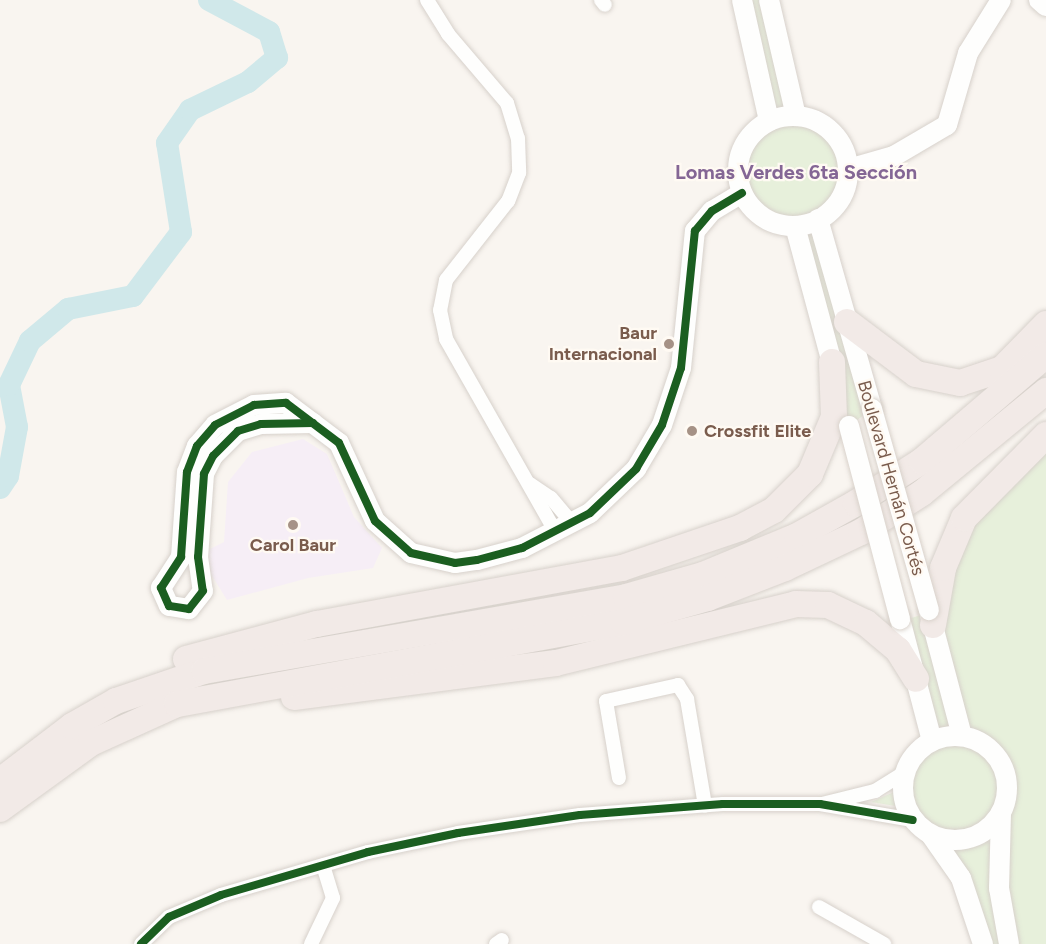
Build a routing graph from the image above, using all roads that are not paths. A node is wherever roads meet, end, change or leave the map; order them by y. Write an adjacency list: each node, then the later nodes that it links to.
1 (427, 0): 20 (street)
2 (741, 0): 8 (main road)
3 (769, 0): 7 (main road)
4 (1039, 0): 6 (main road)
5 (1003, 1): 9 (main road)
6 (1046, 6)
7 (796, 116): 8 (main road); 9 (main road)
8 (769, 121): 10 (main road)
9 (848, 169): 11 (main road)
10 (742, 193): 12 (main road); 21 (main road)
11 (818, 219): 12 (main road); 13 (main road, Boulevard Hernán Cortés)
12 (795, 226): 16 (main road, Boulevard Hernán Cortés)
13 (847, 322): 14 (highway); 22 (main road, Boulevard Hernán Cortés, bridge)
14 (1046, 324)
15 (1046, 355): 24 (highway)
16 (832, 362): 23 (main road, Boulevard Hernán Cortés, bridge); 24 (highway)
17 (1046, 391): 30 (highway)
18 (313, 423): 18 (main road); 21 (main road)
19 (1046, 435): 22 (highway)
20 (530, 484): 21 (street); 21 (street)
21 (564, 529)
22 (931, 618): 25 (main road, Boulevard Hernán Cortés)
23 (916, 679): 26 (main road, Boulevard Hernán Cortés); 30 (highway)
24 (116, 701): 30 (highway)
25 (962, 736): 26 (main road); 34 (main road)
26 (932, 741): 27 (main road)
27 (905, 772): 29 (street); 35 (main road)
28 (619, 778): 32 (street)
29 (862, 796): 31 (street); 33 (street)
30 (3, 797)
31 (820, 804): 32 (street); 33 (street)
32 (705, 805): 37 (street)
33 (863, 810): 35 (street)
34 (1001, 813): 36 (main road); 43 (main road)
35 (913, 820): 36 (main road)
36 (931, 835): 42 (main road)
37 (323, 865): 39 (street); 40 (street)
38 (819, 907): 41 (street)
39 (141, 944)
40 (311, 944)
41 (884, 944)
42 (983, 944)
43 (1009, 944)

